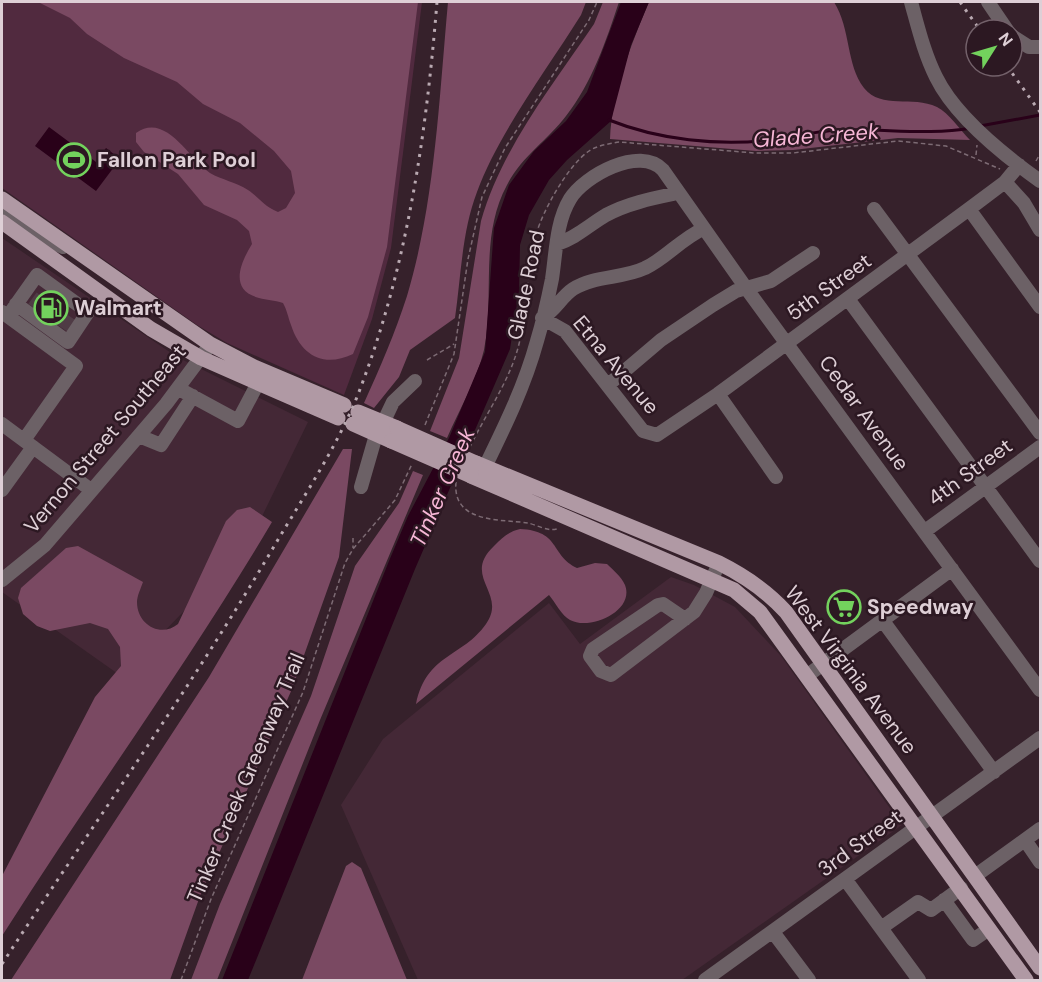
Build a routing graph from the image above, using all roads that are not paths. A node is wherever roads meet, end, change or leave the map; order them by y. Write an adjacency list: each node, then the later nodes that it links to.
1 (911, 2): 7 (street)
2 (988, 2): 3 (street)
3 (999, 18)
4 (1024, 44): 5 (street)
5 (1041, 46)
6 (654, 163): 10 (street, Cedar Avenue); 18 (street, Glade Road)
7 (1019, 165): 8 (street); 9 (street, 5th Street)
8 (1041, 181)
9 (1005, 182): 14 (street, 5th Street); 17 (street)
10 (678, 193): 16 (street, Cedar Avenue); 18 (street)
11 (2, 199): 19 (main road)
12 (2, 209): 19 (street)
13 (874, 209): 21 (street)
14 (969, 209): 21 (street, 5th Street); 25 (street)
15 (2, 222): 31 (main road)
16 (703, 229): 22 (street, Cedar Avenue); 27 (street)
17 (1041, 230)
18 (557, 244): 27 (street, Glade Road)
19 (76, 252): 30 (main road)
20 (813, 253): 22 (street)
21 (908, 255): 23 (street, 5th Street); 41 (street)
22 (746, 288): 29 (street, Cedar Avenue); 34 (street)
23 (848, 299): 29 (street, 5th Street); 48 (street)
24 (16, 304): 26 (street); 28 (street); 28 (street)
25 (1041, 307)
26 (4, 314): 28 (street)
27 (542, 318): 34 (street, Etna Avenue); 46 (street, Glade Road)
28 (59, 337): 44 (street)
29 (787, 343): 36 (street, 5th Street); 52 (street, Cedar Avenue)
30 (210, 344): 31 (street, Vernon Street Southeast); 38 (main road)
31 (201, 358): 33 (main road); 35 (street, Vernon Street Southeast)
32 (415, 381): 40 (street)
33 (258, 383): 37 (street); 38 (main road)
34 (608, 386): 42 (street, Etna Avenue)
35 (179, 388): 37 (street); 43 (street, Vernon Street Southeast)
36 (718, 394): 42 (street, 5th Street); 47 (street)
37 (193, 396): 43 (street)
38 (348, 415): 40 (main road, West Virginia Avenue)
39 (2, 424): 44 (street)
40 (387, 432): 46 (main road, West Virginia Avenue, bridge); 49 (street)
41 (1041, 433)
42 (657, 435)
43 (139, 436): 51 (street, Vernon Street Southeast)
44 (28, 444): 50 (street); 51 (street)
45 (1041, 447): 48 (street, 4th Street)
46 (477, 469): 54 (main road, West Virginia Avenue); 57 (main road, West Virginia Avenue)
47 (776, 477)
48 (986, 487): 52 (street, 4th Street); 53 (street)
49 (361, 488)
50 (2, 490)
51 (91, 490): 56 (street, Vernon Street Southeast)
52 (925, 531): 55 (street, Cedar Avenue)
53 (1041, 561)
54 (719, 563): 57 (street); 60 (main road, West Virginia Avenue)
55 (952, 569): 59 (street); 62 (street, Cedar Avenue)
56 (2, 580)
57 (712, 581): 58 (street); 61 (main road, West Virginia Avenue)
58 (685, 619): 58 (street)
59 (884, 621): 60 (street); 64 (street)
60 (823, 665): 61 (street); 65 (main road, West Virginia Avenue)
61 (808, 675): 66 (main road, West Virginia Avenue)
62 (1041, 690)
63 (1041, 738): 64 (street, 3rd Street)
64 (994, 772): 65 (street, 3rd Street)
65 (932, 817): 66 (street, 3rd Street); 70 (main road, West Virginia Avenue)
66 (917, 828): 71 (street, 3rd Street); 72 (main road, West Virginia Avenue)
67 (1041, 829): 68 (street)
68 (1025, 840): 69 (street); 70 (street)
69 (1041, 862)
70 (975, 876): 77 (main road, West Virginia Avenue)
71 (845, 879): 74 (street); 76 (street, 3rd Street)
72 (961, 888): 73 (street); 75 (main road, West Virginia Avenue)
73 (944, 900): 74 (street); 75 (street)
74 (881, 928): 80 (street)
75 (989, 930): 81 (main road, West Virginia Avenue)
76 (772, 932): 78 (street, 3rd Street); 79 (street)
77 (1041, 968)
78 (705, 981)
79 (808, 981)
80 (919, 981)
81 (1026, 981)

